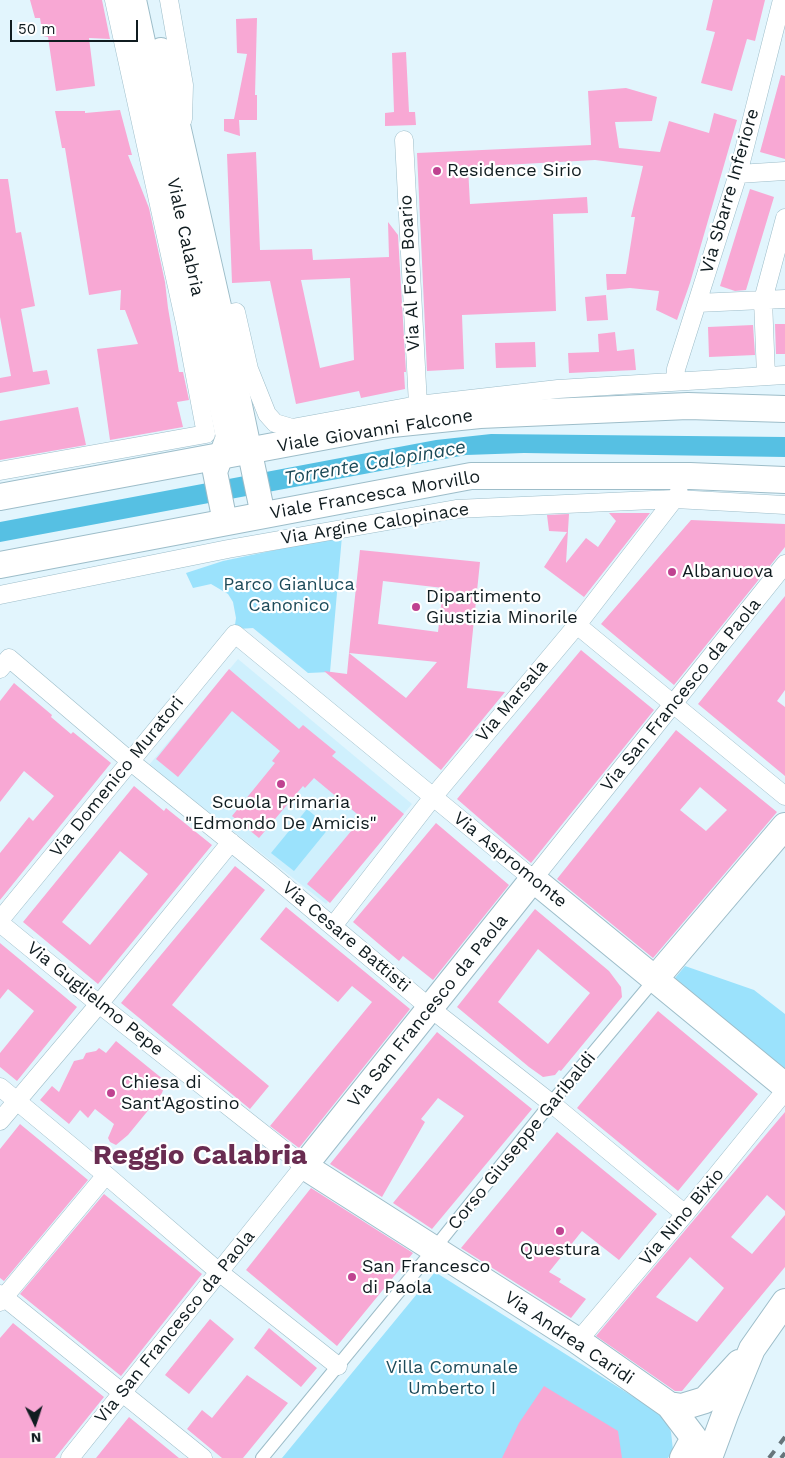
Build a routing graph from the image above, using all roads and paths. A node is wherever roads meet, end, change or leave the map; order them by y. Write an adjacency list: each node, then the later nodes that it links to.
1 (114, 0): 14 (street, Viale Calabria)
2 (134, 0): 14 (main road, Viale Calabria)
3 (150, 0): 7 (main road, Viale Calabria)
4 (169, 0): 7 (street, Viale Calabria)
5 (782, 0): 9 (street, Via Sbarre Inferiore)
6 (404, 140): 18 (street, Via Al Foro Boario)
7 (182, 142): 14 (main road, Viale Calabria)
8 (785, 171): 9 (street)
9 (738, 174): 13 (street, Via Sbarre Inferiore)
10 (785, 218): 12 (street)
11 (785, 299): 12 (street)
12 (763, 300): 13 (street); 16 (street)
13 (697, 303): 17 (street, Via Sbarre Inferiore)
14 (203, 319): 18 (street); 20 (main road, Viale Calabria); 21 (main road, Viale Calabria); 22 (street)
15 (785, 375): 16 (street)
16 (766, 376): 17 (street)
17 (674, 381): 18 (street)
18 (418, 405)
19 (785, 409): 20 (main road, Viale Giovanni Falcone)
20 (251, 457): 21 (main road, Viale Giovanni Falcone); 28 (main road, Viale Calabria)
21 (218, 464): 25 (main road, Viale Giovanni Falcone); 29 (main road)
22 (0, 471)
23 (690, 476): 24 (main road, Viale Francesca Morvillo); 26 (street, Via Marsala); 28 (main road, Viale Francesca Morvillo)
24 (785, 480)
25 (0, 497)
26 (675, 499): 27 (street, Via Argine Calopinace); 31 (street, Via Argine Calopinace); 36 (street, Via Marsala)
27 (785, 505)
28 (262, 509): 29 (main road, Viale Francesca Morvillo)
29 (224, 516): 30 (main road, Viale Francesca Morvillo); 31 (street)
30 (97, 546): 33 (main road, Viale Francesca Morvillo); 34 (street)
31 (228, 549): 34 (street, Via Argine Calopinace)
32 (785, 564): 39 (street, Via San Francesco da Paola)
33 (0, 565)
34 (101, 574): 35 (street, Via Argine Calopinace)
35 (0, 595)
36 (576, 625): 39 (street); 42 (street, Via Marsala)
37 (235, 634): 40 (street, Via Domenico Muratori); 42 (street, Via Aspromonte)
38 (5, 664): 40 (street, Via Cesare Battisti)
39 (673, 704): 41 (street); 45 (street, Via San Francesco da Paola)
40 (130, 761): 44 (street, Via Cesare Battisti); 46 (street, Via Domenico Muratori)
41 (785, 796)
42 (433, 797): 45 (street, Via Aspromonte); 47 (street, Via Marsala)
43 (785, 826): 48 (main road, Corso Giuseppe Garibaldi)
44 (231, 842): 47 (street, Via Cesare Battisti); 49 (street)
45 (533, 879): 48 (main road, Via Aspromonte); 50 (main road, Via San Francesco da Paola)
46 (0, 922): 49 (street, Via Guglielmo Pepe)
47 (333, 926): 50 (street, Via Cesare Battisti)
48 (655, 979): 51 (main road, Via Aspromonte); 55 (street, Corso Giuseppe Garibaldi)
49 (99, 1004): 54 (street); 57 (street, Via Guglielmo Pepe)
50 (430, 1008): 55 (street, Via Cesare Battisti); 57 (main road, Via San Francesco da Paola)
51 (785, 1086)
52 (0, 1087): 54 (street)
53 (785, 1091): 59 (street, Via Nino Bixio)
54 (16, 1101): 56 (street); 58 (street)
55 (551, 1103): 59 (street, Via Cesare Battisti); 60 (street, Corso Giuseppe Garibaldi)
56 (0, 1120)
57 (304, 1166): 60 (main road, Via Guglielmo Pepe); 61 (street, Via San Francesco da Paola)
58 (106, 1175): 61 (street); 62 (street)
59 (685, 1214): 64 (street, Via Nino Bixio)
60 (434, 1249): 64 (main road, Via Andrea Caridi); 66 (street, Corso Giuseppe Garibaldi)
61 (219, 1272): 66 (street); 67 (street, Via San Francesco da Paola)
62 (1, 1297): 67 (street)
63 (785, 1302): 65 (main road)
64 (578, 1341): 68 (main road, Via Andrea Caridi)
65 (752, 1349): 68 (main road); 69 (main road)
66 (338, 1366): 72 (street, Corso Giuseppe Garibaldi)
67 (122, 1392): 70 (street, Via San Francesco da Paola); 71 (street)
68 (669, 1405): 69 (main road, Via Andrea Caridi)
69 (695, 1451)
70 (70, 1458)
71 (203, 1458)
72 (262, 1458)

